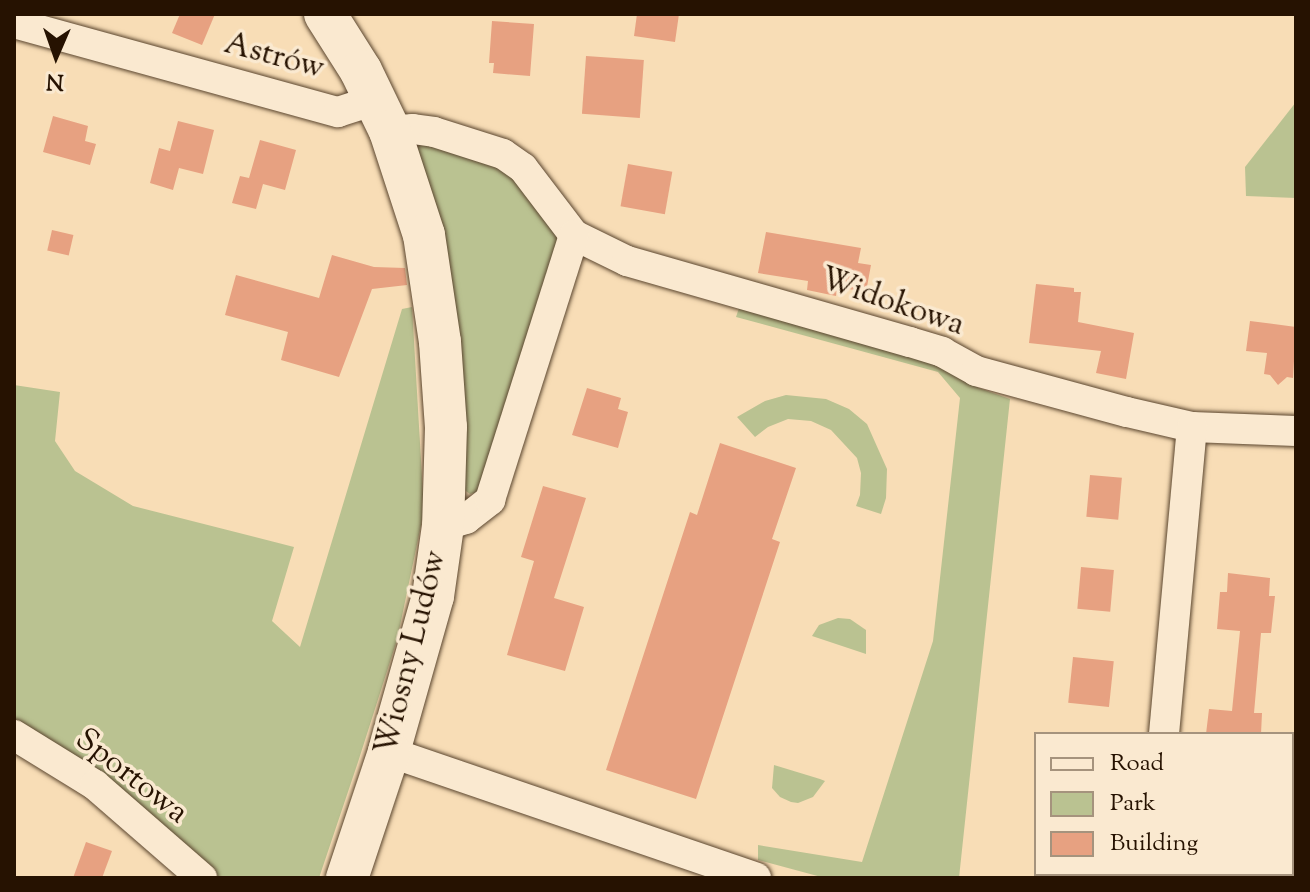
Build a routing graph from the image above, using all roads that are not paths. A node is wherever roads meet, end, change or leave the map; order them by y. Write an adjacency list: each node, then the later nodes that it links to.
1 (325, 14): 3 (street, Wiosny Ludów)
2 (14, 23): 3 (street, Astrów)
3 (383, 116): 4 (street, Widokowa); 7 (street, Wiosny Ludów)
4 (574, 235): 5 (street, Widokowa); 7 (street)
5 (1192, 427): 6 (street, Widokowa); 8 (street)
6 (1296, 431)
7 (443, 526): 10 (street, Wiosny Ludów)
8 (1164, 732)
9 (14, 735): 11 (street, Sportowa)
10 (389, 752): 12 (street, Wiosny Ludów); 13 (street)
11 (202, 878)
12 (347, 878)
13 (756, 878)

